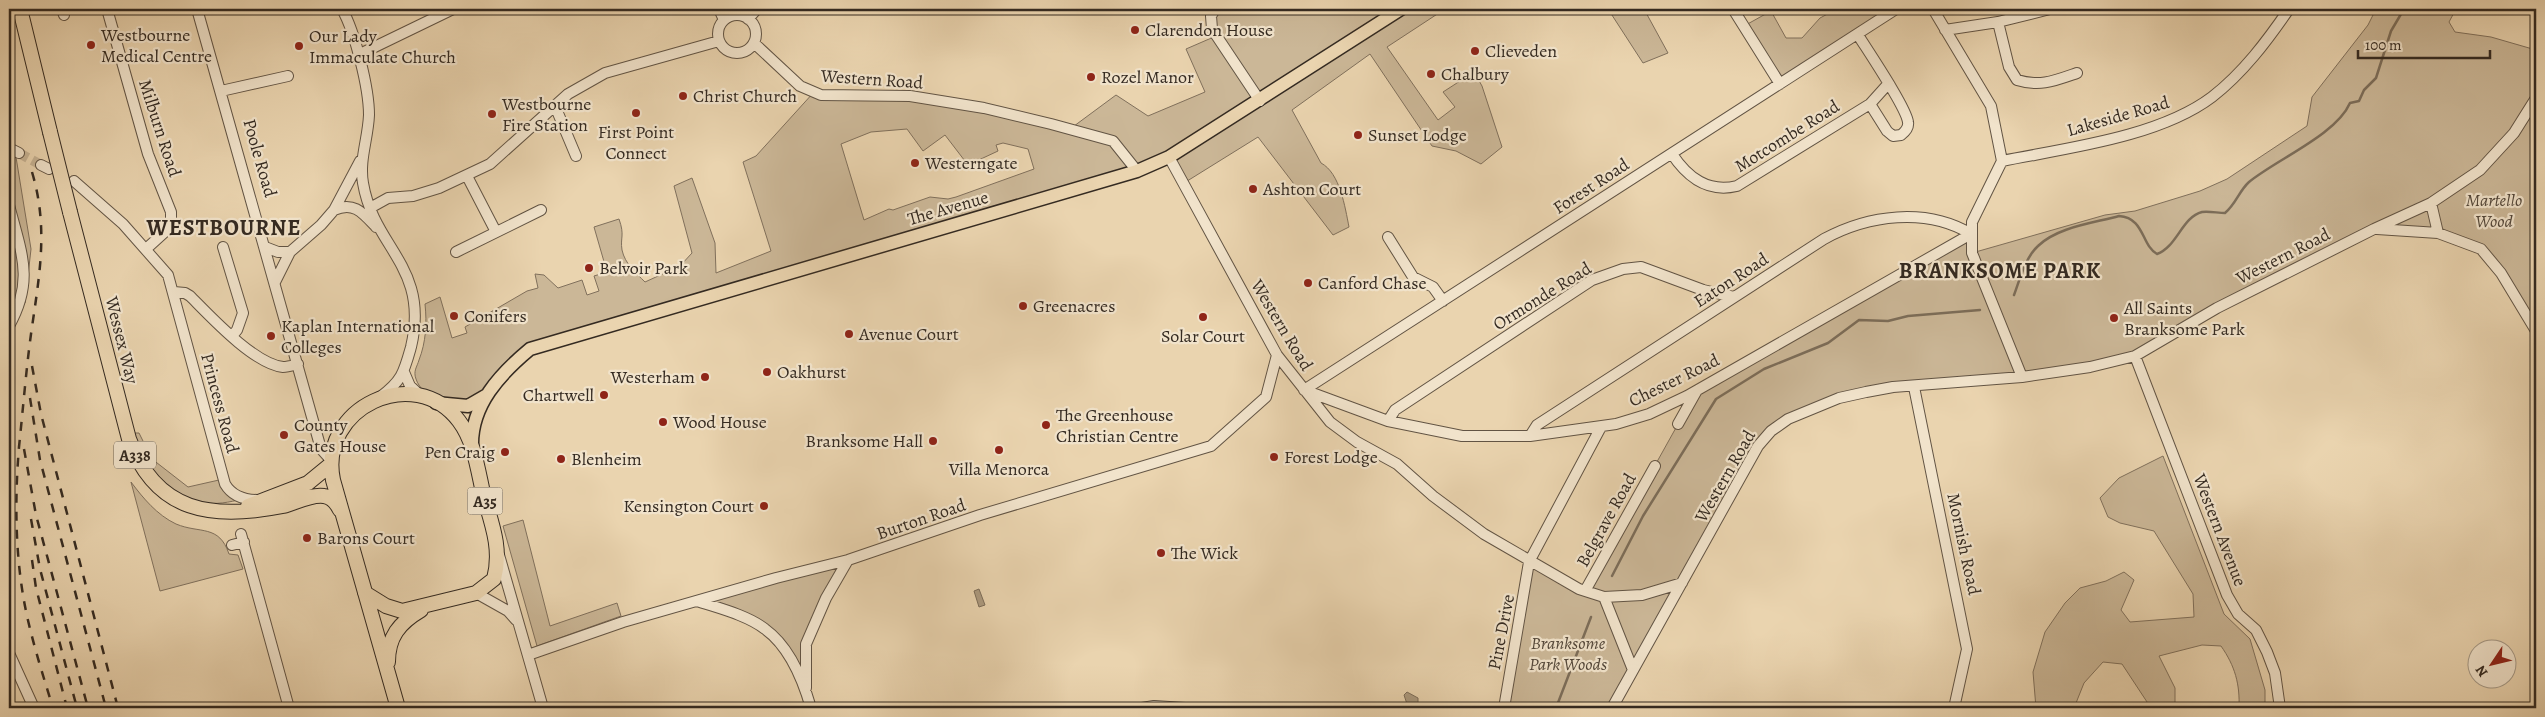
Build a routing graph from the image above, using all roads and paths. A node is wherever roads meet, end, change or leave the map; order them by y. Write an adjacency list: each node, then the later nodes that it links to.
1 (20, 9): 84 (highway, Wessex Way / A338, bridge)
2 (107, 9): 55 (street, Milburn Road)
3 (197, 9): 27 (street, Poole Road)
4 (342, 9): 22 (street)
5 (453, 9): 22 (street)
6 (719, 9): 16 (street)
7 (756, 9): 15 (street)
8 (1215, 9): 29 (street)
9 (1401, 9): 29 (main road, The Avenue)
10 (1733, 9): 25 (street)
11 (1896, 9): 19 (street, Forest Road)
12 (1933, 9): 18 (street)
13 (2050, 9): 17 (street)
14 (2289, 9): 38 (street, Lakeside Road)
15 (748, 19): 16 (street); 21 (street)
16 (724, 20): 20 (street)
17 (1998, 22): 18 (street); 23 (street)
18 (1946, 30): 38 (street)
19 (1858, 35): 25 (street, Forest Road); 26 (street)
20 (719, 41): 21 (street); 31 (street)
21 (754, 43): 39 (street, Western Road)
22 (358, 55): 35 (street)
23 (2077, 73)
24 (288, 76): 27 (street)
25 (1780, 84): 34 (street, Forest Road)
26 (1888, 84): 30 (street, Motcombe Road); 30 (street)
27 (221, 91): 53 (street, Poole Road)
28 (2536, 98): 42 (street, Western Road)
29 (1260, 101): 37 (main road, The Avenue)
30 (1870, 104): 34 (street, Motcombe Road)
31 (555, 106): 36 (street); 40 (street)
32 (9, 148): 33 (street)
33 (19, 154)
34 (1672, 154): 61 (street, Forest Road)
35 (362, 156): 44 (street); 45 (street)
36 (576, 156)
37 (1169, 157): 39 (main road, The Avenue); 65 (street, Western Road)
38 (2002, 161): 50 (street)
39 (1137, 171): 73 (main road, The Avenue)
40 (467, 176): 44 (street); 48 (street)
41 (74, 181): 55 (street, Princess Road)
42 (2431, 203): 47 (street, Western Road); 49 (street)
43 (9, 205): 62 (street)
44 (370, 208): 52 (street)
45 (334, 210): 52 (street); 56 (street)
46 (541, 210): 48 (street)
47 (2374, 229): 49 (street); 66 (street, Western Road)
48 (496, 232): 57 (street)
49 (2438, 233): 63 (street)
50 (1972, 234): 60 (street, Eaton Road); 69 (street); 72 (street, Chester Road)
51 (1388, 237): 61 (street)
52 (386, 238): 68 (street)
53 (265, 246): 56 (street); 58 (street, Poole Road)
54 (223, 247): 64 (street)
55 (146, 249): 59 (street, Princess Road)
56 (290, 252): 58 (street)
57 (456, 252)
58 (275, 282): 67 (street, Poole Road)
59 (174, 292): 64 (street); 83 (street, Princess Road)
60 (1734, 297): 76 (street, Ormonde Road); 79 (street, Eaton Road)
61 (1443, 301): 71 (street, Forest Road)
62 (9, 326)
63 (2536, 331)
64 (232, 336): 67 (street)
65 (1277, 355): 71 (street, Western Road); 88 (street, Burton Road)
66 (2135, 356): 69 (street, Western Road); 113 (street, Western Avenue)
67 (298, 364): 81 (street, Poole Road)
68 (404, 372): 74 (street); 75 (street)
69 (2022, 377): 70 (street, Western Road)
70 (1914, 387): 90 (street, Western Road); 112 (street, Mornish Road)
71 (1304, 390): 76 (street, Chester Road); 89 (street, Western Road)
72 (1697, 390): 77 (street); 78 (street, Chester Road)
73 (489, 393): 75 (main road, The Avenue); 80 (main road, The Avenue)
74 (380, 397): 75 (highway, A35); 81 (highway, A35)
75 (431, 401): 80 (highway, A35)
76 (1388, 421): 79 (street, Chester Road)
77 (1678, 424)
78 (1601, 426): 79 (street, Chester Road); 89 (street, Pine Drive)
79 (1530, 436)
80 (472, 448): 87 (highway, A35)
81 (330, 462): 83 (highway, Wessex Way / A338); 85 (highway, A35)
82 (1655, 466): 91 (street, Belgrave Road)
83 (259, 500): 84 (highway, Wessex Way / A338)
84 (238, 511): 85 (highway, A338)
85 (345, 520): 92 (highway, A35)
86 (232, 545): 104 (street)
87 (499, 554): 93 (highway, A35); 97 (street)
88 (848, 560): 95 (street, Burton Road); 102 (street)
89 (1529, 562): 91 (street, Western Road); 110 (street, Pine Drive)
90 (1682, 583): 94 (street, Western Road); 100 (street)
91 (1585, 591): 94 (street, Western Road)
92 (365, 593): 96 (highway, A35); 101 (highway, A35)
93 (476, 593): 96 (highway, A35); 97 (street)
94 (1604, 596): 100 (street)
95 (697, 601): 99 (street, Burton Road); 102 (street)
96 (430, 605): 101 (highway, A35)
97 (521, 630): 99 (street)
98 (9, 653): 103 (street)
99 (528, 655): 106 (street)
100 (1633, 670): 111 (street)
101 (388, 676): 105 (highway, A35)
102 (806, 691): 107 (street)
103 (34, 708)
104 (289, 708)
105 (398, 708)
106 (543, 708)
107 (812, 708)
108 (1142, 708): 109 (street)
109 (1185, 708)
110 (1504, 708)
111 (1612, 708)
112 (1954, 708)
113 (2280, 708)

